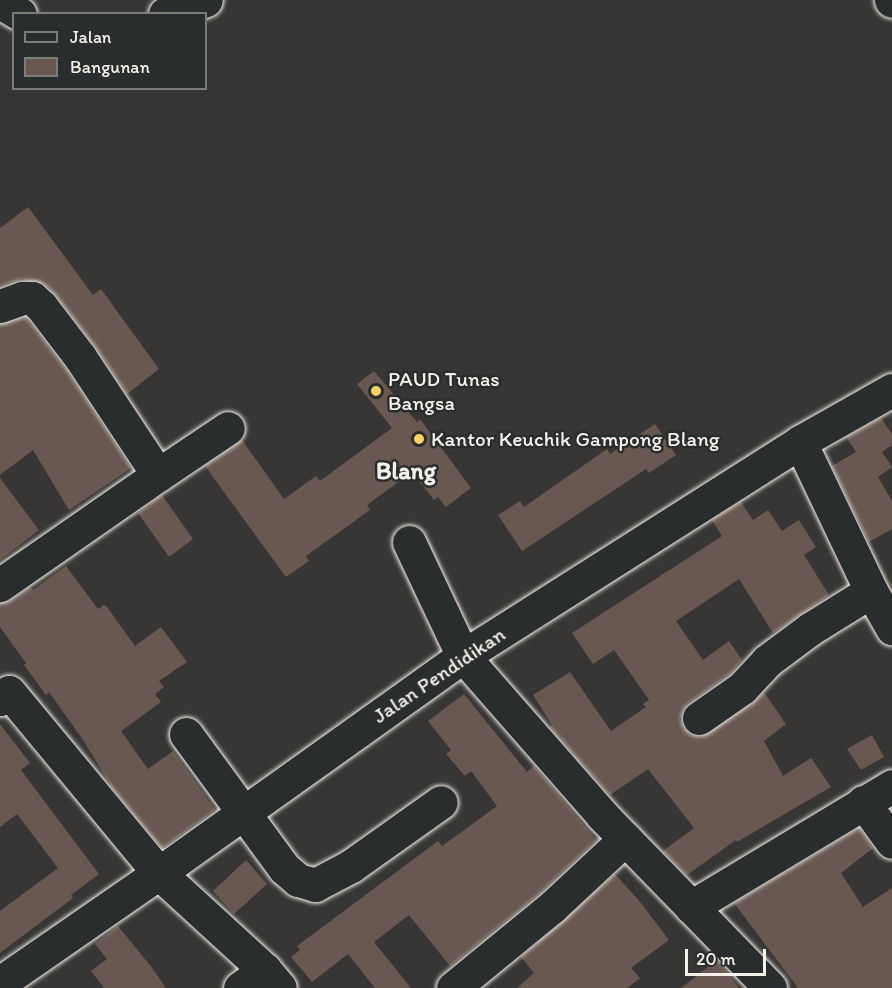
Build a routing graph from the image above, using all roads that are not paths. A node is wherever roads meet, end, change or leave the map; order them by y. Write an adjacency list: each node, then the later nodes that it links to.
1 (206, 0): 4 (street)
2 (0, 2): 3 (street)
3 (17, 12)
4 (171, 12)
5 (0, 306): 9 (street)
6 (892, 390): 8 (street, Jalan Pendidikan)
7 (228, 428): 9 (street)
8 (800, 442): 12 (street); 14 (street, Jalan Pendidikan)
9 (158, 475): 11 (street)
10 (409, 542): 14 (street)
11 (0, 585)
12 (871, 591): 13 (street); 16 (street)
13 (892, 628)
14 (463, 656): 21 (street, Jalan Pendidikan); 22 (street)
15 (3, 687): 24 (street)
16 (699, 718)
17 (186, 734): 21 (street)
18 (892, 786): 20 (street)
19 (441, 802): 21 (street)
20 (863, 802): 23 (street); 25 (street)
21 (242, 813): 24 (street, Jalan Pendidikan)
22 (625, 839): 25 (street); 28 (street)
23 (892, 842)
24 (159, 873): 26 (street); 27 (street, Jalan Pendidikan)
25 (691, 908): 29 (street)
26 (262, 982)
27 (0, 983)
28 (453, 988)
29 (770, 988)

